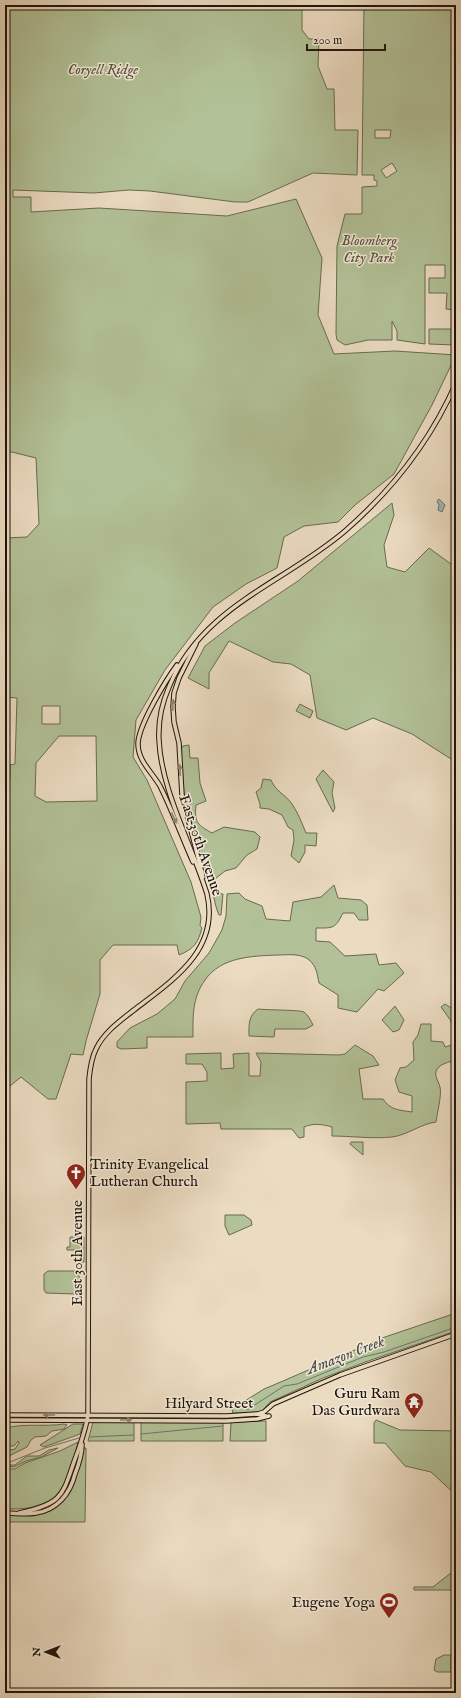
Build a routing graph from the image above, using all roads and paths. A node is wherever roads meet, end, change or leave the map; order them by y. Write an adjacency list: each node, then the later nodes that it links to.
1 (456, 383): 2 (main road, East 30th Avenue)
2 (201, 635): 3 (main road, East 30th Avenue); 5 (main road, one-way to 2)
3 (183, 658): 4 (main road, East 30th Avenue); 4 (main road, one-way to 4)
4 (202, 881): 5 (main road, East 30th Avenue)
5 (206, 890): 10 (main road, East 30th Avenue)
6 (456, 1334): 7 (main road)
7 (270, 1406): 8 (main road); 11 (main road)
8 (257, 1414): 10 (main road, Hilyard Street); 11 (main road, Hilyard Street)
9 (5, 1415): 10 (main road, Hilyard Street, one-way to 9)
10 (88, 1415): 13 (main road, East 30th Avenue)
11 (269, 1416): 13 (main road, Hilyard Street, one-way to 11)
12 (5, 1420): 13 (main road, Hilyard Street)
13 (88, 1420): 14 (main road, East 30th Avenue)
14 (5, 1513)

